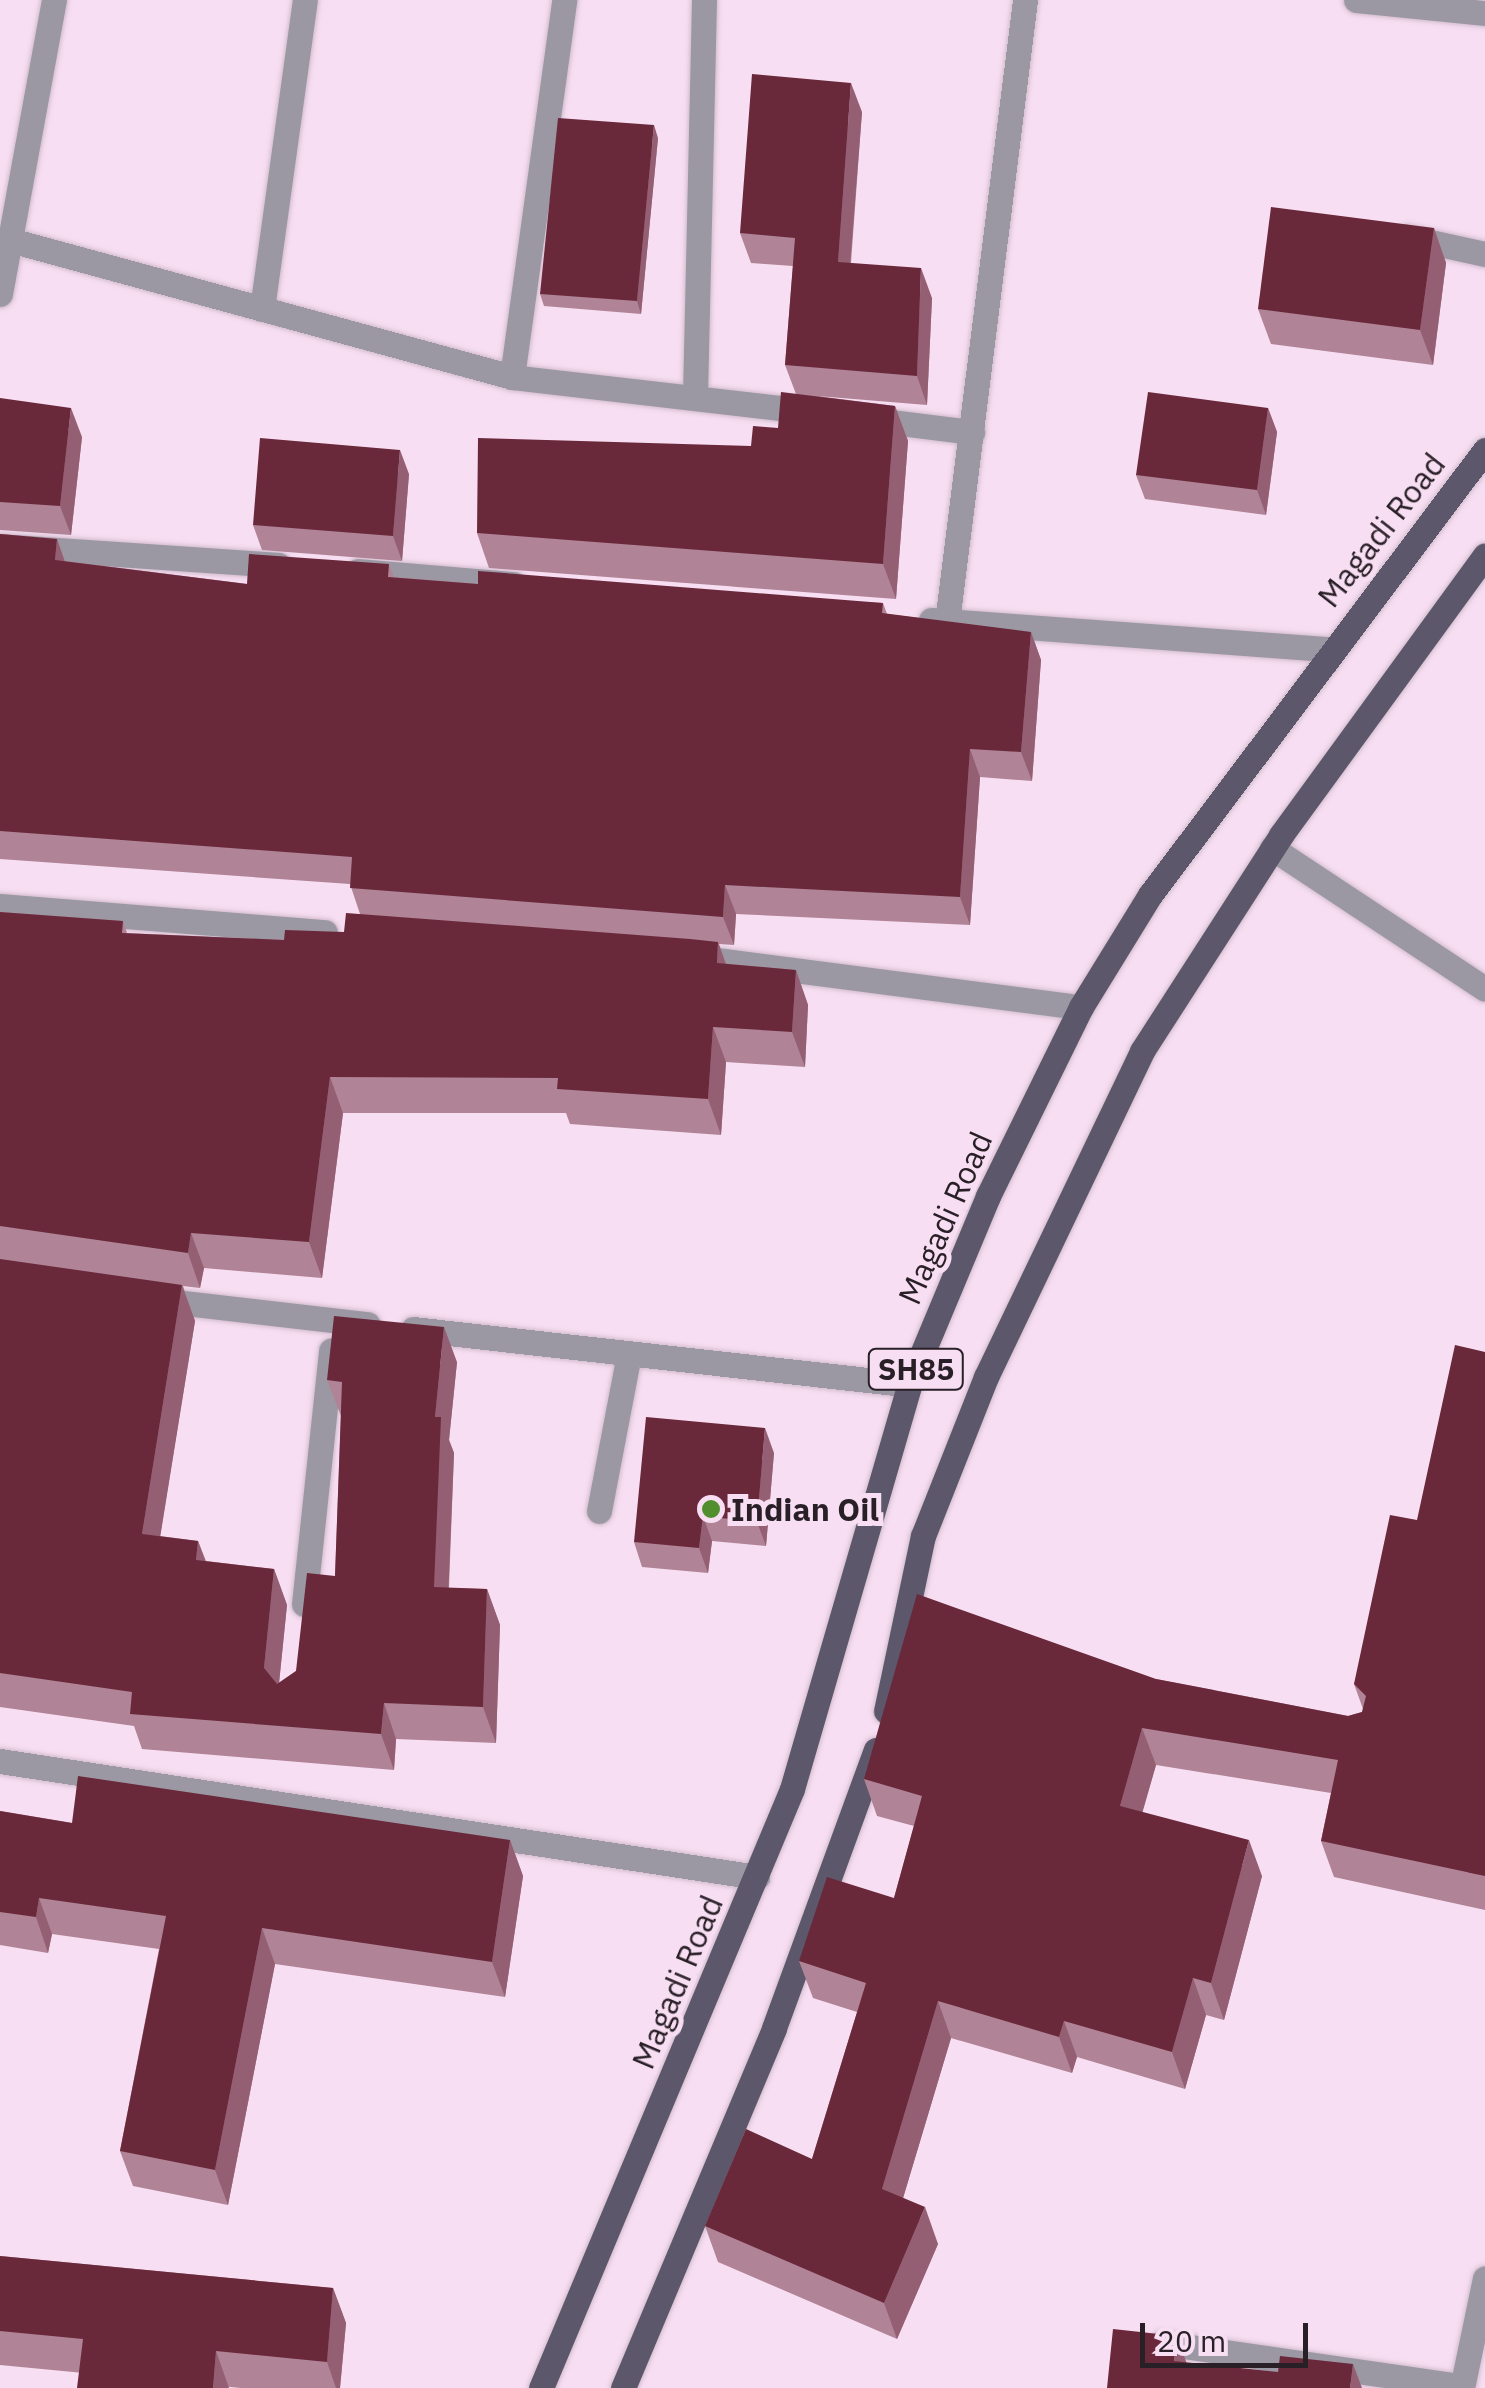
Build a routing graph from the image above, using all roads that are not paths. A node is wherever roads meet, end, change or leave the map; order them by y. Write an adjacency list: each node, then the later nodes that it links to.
1 (54, 0): 9 (street)
2 (305, 0): 12 (street)
3 (564, 0): 13 (street)
4 (704, 0): 14 (street)
5 (1025, 0): 15 (street)
6 (1356, 0): 7 (street)
7 (1485, 13)
8 (1371, 230): 10 (street)
9 (10, 240): 11 (street); 12 (street)
10 (1485, 254)
11 (0, 294)
12 (262, 309): 13 (street)
13 (512, 377): 14 (street)
14 (695, 397): 15 (street)
15 (972, 432): 21 (street)
16 (1485, 450): 22 (main road, Magadi Road / SH85)
17 (0, 546): 19 (street)
18 (1485, 555): 23 (main road, SH85)
19 (536, 586)
20 (908, 618): 21 (street)
21 (947, 622): 22 (street)
22 (1330, 649): 28 (main road, Magadi Road / SH85)
23 (1272, 848): 27 (street); 41 (main road, SH85)
24 (0, 906): 25 (street)
25 (349, 934)
26 (666, 955): 28 (street)
27 (1485, 989)
28 (1081, 1007): 32 (main road, Magadi Road / SH85)
29 (123, 1295): 30 (street)
30 (334, 1320): 31 (street); 34 (street)
31 (629, 1354): 32 (street); 33 (street)
32 (909, 1386): 36 (main road, Magadi Road / SH85)
33 (598, 1511)
34 (301, 1627)
35 (0, 1761): 36 (street)
36 (757, 1877): 40 (main road, Magadi Road / SH85)
37 (1485, 2278): 39 (street)
38 (1162, 2342): 39 (street)
39 (1462, 2387)
40 (542, 2388)
41 (623, 2388)

